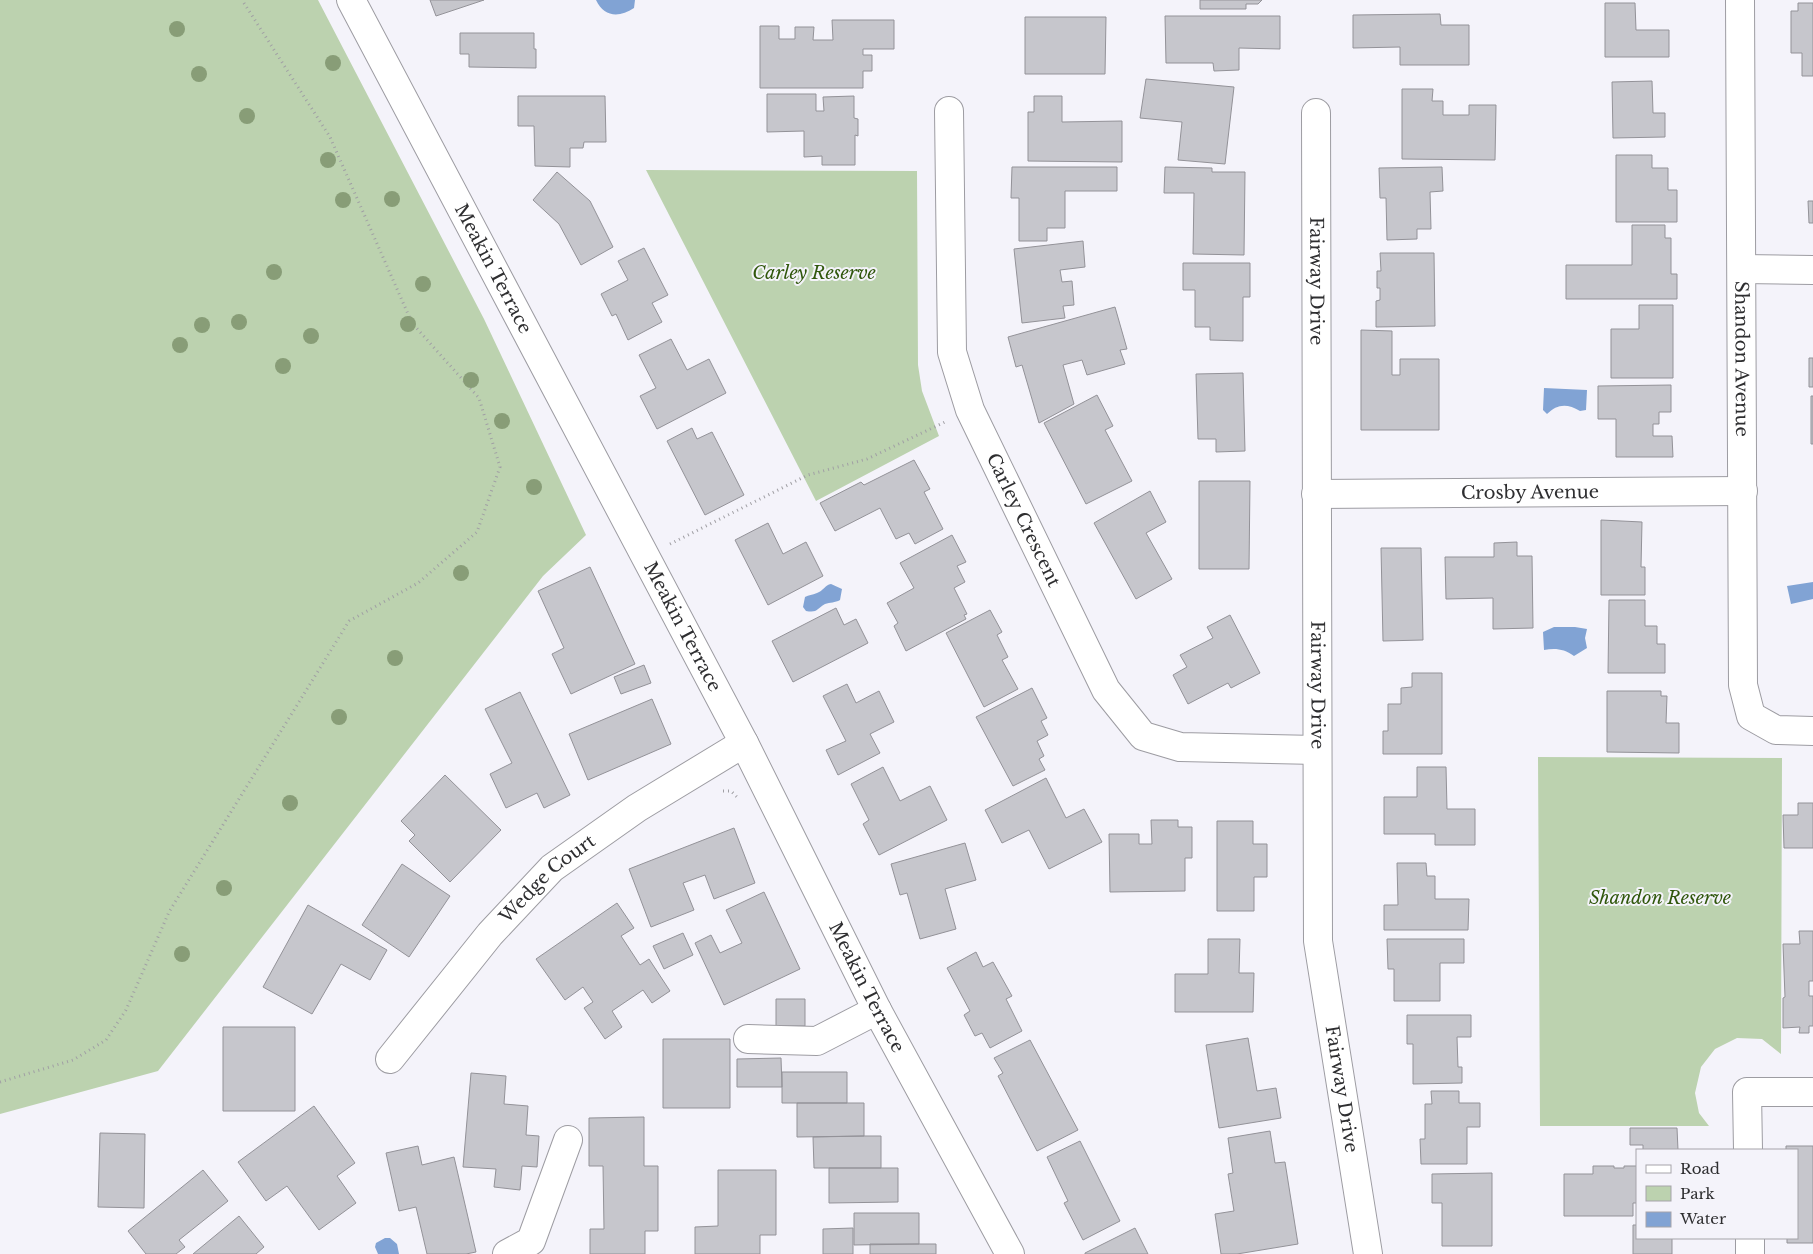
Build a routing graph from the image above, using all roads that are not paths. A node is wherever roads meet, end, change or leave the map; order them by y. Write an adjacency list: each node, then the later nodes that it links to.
1 (351, 0): 10 (street, Meakin Terrace)
2 (1740, 0): 5 (street, Shandon Avenue)
3 (949, 111): 11 (street, Carley Crescent)
4 (1316, 113): 8 (street, Fairway Drive)
5 (1742, 269): 6 (street); 7 (street, Shandon Avenue)
6 (1813, 270)
7 (1743, 491): 8 (street, Crosby Avenue); 9 (street, Shandon Avenue)
8 (1316, 494): 11 (street, Fairway Drive)
9 (1813, 730)
10 (744, 743): 12 (street, Meakin Terrace); 14 (street, Wedge Court)
11 (1317, 750): 22 (street, Fairway Drive)
12 (877, 1010): 13 (street); 21 (street, Meakin Terrace)
13 (748, 1039)
14 (390, 1059)
15 (1813, 1092): 17 (street)
16 (568, 1140): 19 (street)
17 (1748, 1149)
18 (1750, 1239): 23 (street)
19 (540, 1248): 20 (street)
20 (507, 1254)
21 (1010, 1254)
22 (1368, 1254)
23 (1750, 1254)

